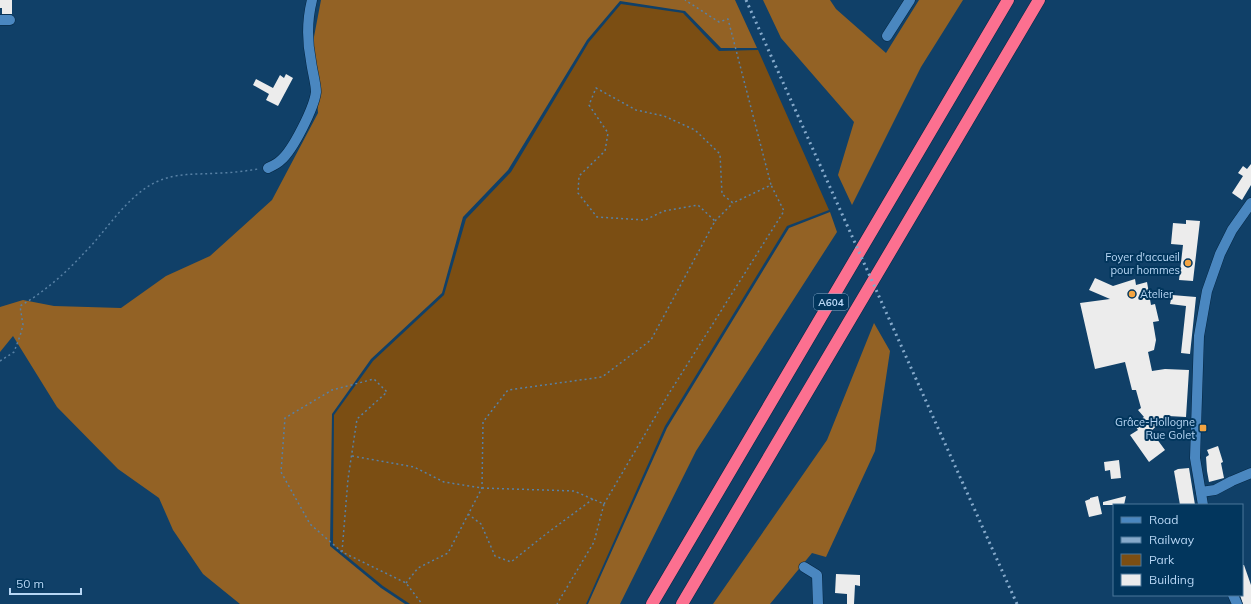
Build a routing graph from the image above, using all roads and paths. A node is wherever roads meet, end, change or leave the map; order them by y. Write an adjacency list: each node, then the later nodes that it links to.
1 (312, 0): 7 (street)
2 (685, 0): 8 (path)
3 (910, 0): 6 (street)
4 (1008, 0): 26 (highway, A604)
5 (1039, 0): 27 (highway, A604)
6 (887, 36)
7 (268, 168): 12 (path)
8 (770, 185): 9 (path); 18 (path)
9 (733, 203): 11 (path); 11 (path)
10 (1251, 203): 16 (street)
11 (715, 221): 15 (path)
12 (0, 361)
13 (352, 456): 15 (path); 21 (path); 21 (path)
14 (1251, 473): 16 (street)
15 (482, 488): 17 (path); 20 (path)
16 (1201, 492): 19 (street)
17 (593, 499): 18 (path); 20 (path)
18 (604, 504): 25 (path)
19 (1203, 504)
20 (468, 514): 23 (path)
21 (342, 552): 23 (path)
22 (804, 567): 28 (street)
23 (406, 583): 24 (path)
24 (422, 604)
25 (557, 604)
26 (652, 604)
27 (682, 604)
28 (818, 604)

